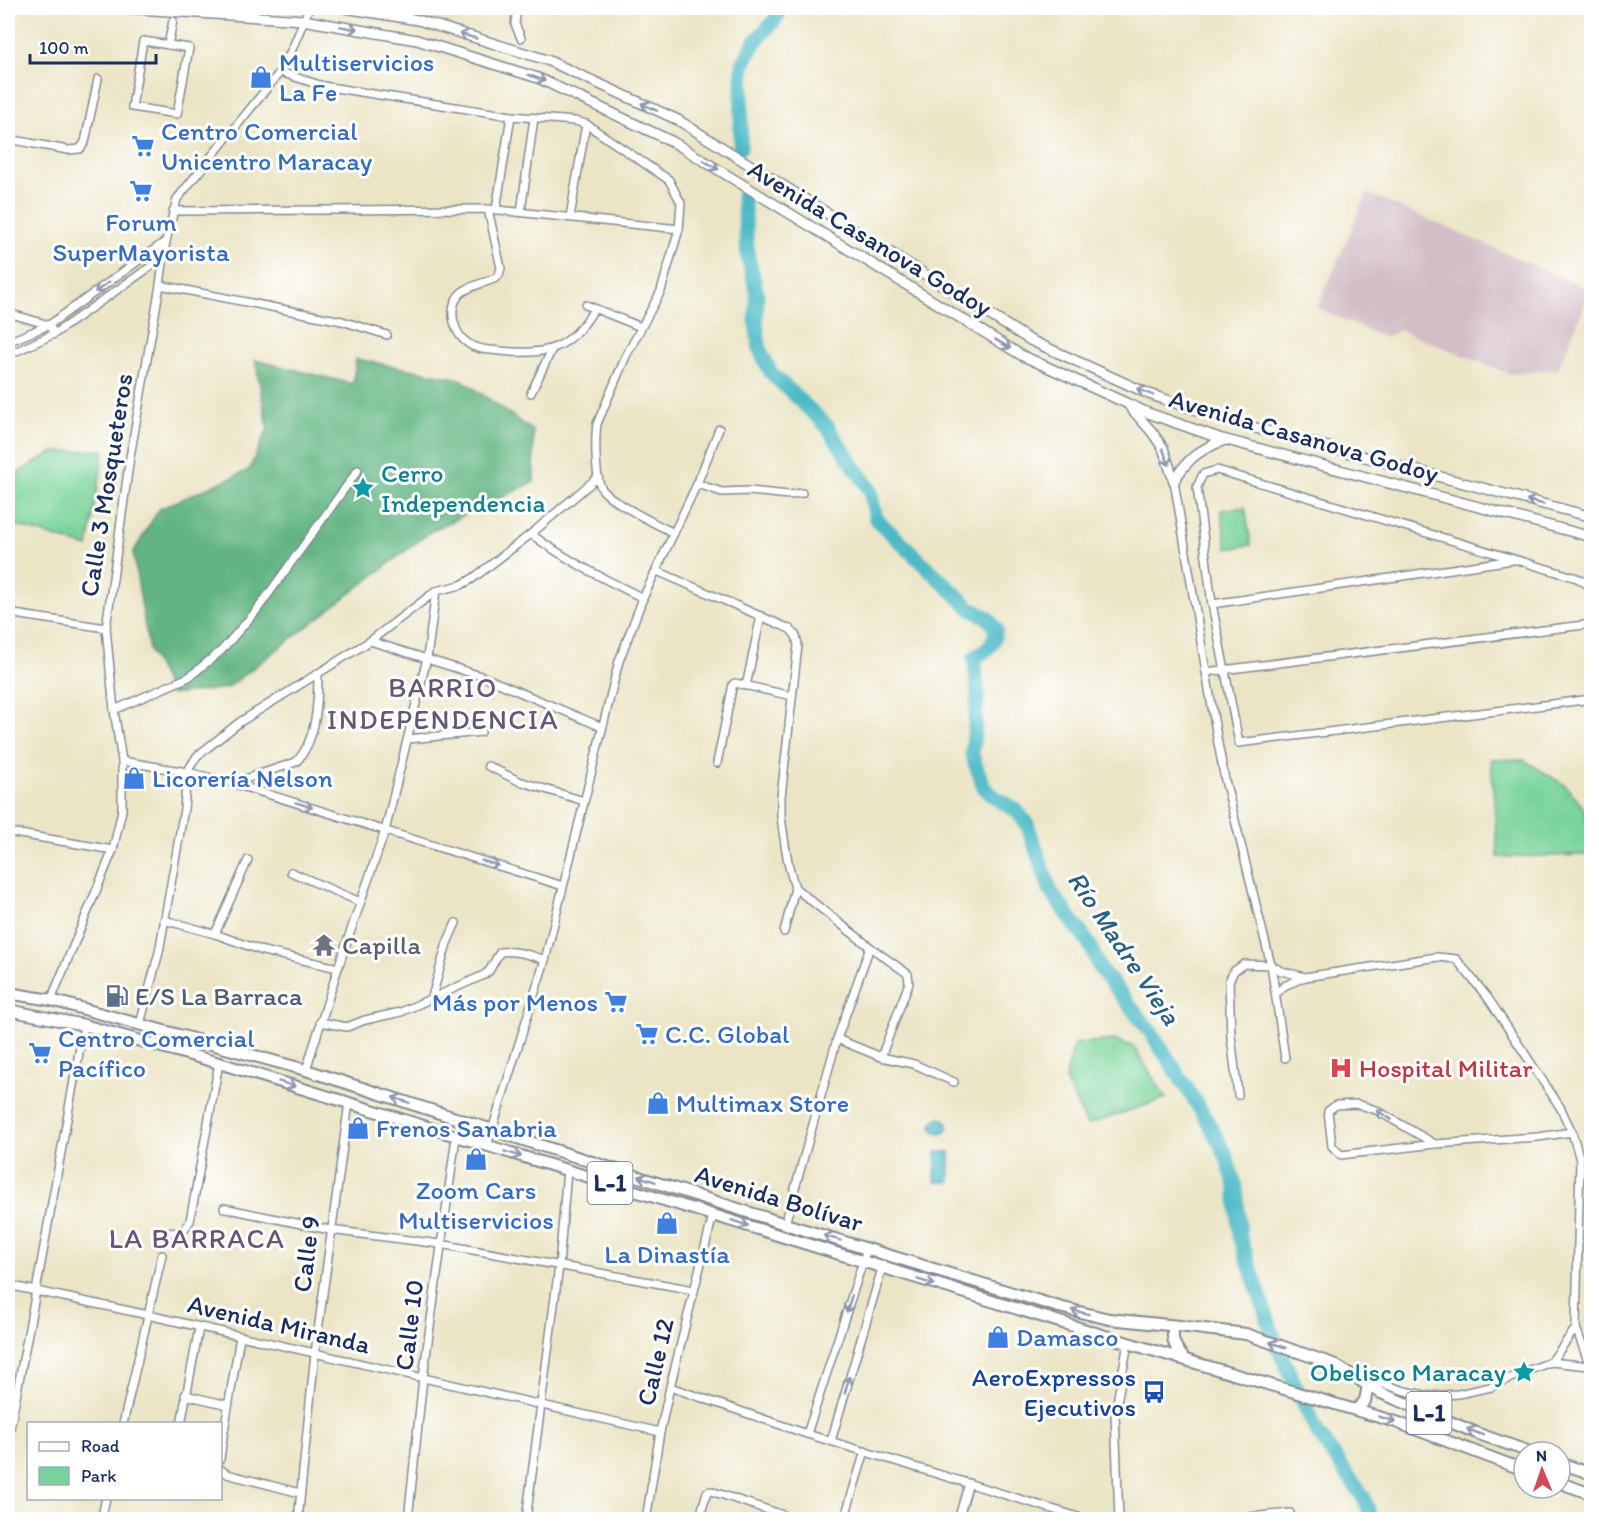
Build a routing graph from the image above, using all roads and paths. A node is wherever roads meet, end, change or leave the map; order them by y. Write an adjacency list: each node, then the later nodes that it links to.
1 (123, 8): 5 (street, Avenida Casanova Godoy)
2 (309, 8): 5 (street, Calle 3 Mosqueteros)
3 (345, 8): 42 (street, Avenida Casanova Godoy, one-way to 3)
4 (517, 8): 7 (street)
5 (303, 20): 9 (street, Calle 3 Mosqueteros); 34 (street, Avenida Casanova Godoy, one-way to 34)
6 (173, 21): 8 (street)
7 (521, 38)
8 (168, 44): 8 (street)
9 (280, 72): 11 (street); 16 (street, Calle 3 Mosqueteros)
10 (98, 79): 14 (street)
11 (511, 116): 12 (street); 15 (street)
12 (534, 117): 13 (street); 17 (street)
13 (586, 124): 18 (street); 19 (street)
14 (8, 139)
15 (492, 209): 16 (street); 17 (street); 31 (street)
16 (173, 211): 20 (street, Calle 3 Mosqueteros)
17 (521, 212): 18 (street)
18 (570, 217): 19 (street)
19 (679, 229): 27 (street)
20 (166, 241): 21 (street, Calle 3 Mosqueteros); 26 (street, one-way to 26)
21 (163, 258): 22 (street, Calle 3 Mosqueteros); 28 (street)
22 (160, 285): 29 (street); 55 (street, Calle 3 Mosqueteros)
23 (586, 305): 24 (street)
24 (594, 309): 27 (street); 31 (street)
25 (8, 313): 26 (street)
26 (49, 325): 28 (street); 30 (street)
27 (641, 327): 38 (street)
28 (54, 334): 32 (street)
29 (387, 335)
30 (8, 342)
31 (552, 349): 33 (street)
32 (8, 355)
33 (531, 393)
34 (1126, 403): 36 (street, Avenida Casanova Godoy); 39 (street, one-way to 39)
35 (719, 429): 40 (street)
36 (1226, 440): 39 (street); 45 (street, Avenida Casanova Godoy)
37 (358, 470): 64 (street)
38 (598, 477): 43 (street); 44 (street)
39 (1174, 480): 59 (street)
40 (697, 484): 41 (street); 43 (street)
41 (802, 493)
42 (1592, 517)
43 (674, 533): 47 (street)
44 (531, 534): 48 (street); 50 (street)
45 (1592, 537)
46 (1515, 559): 49 (street); 51 (street); 51 (street)
47 (657, 572): 50 (street); 53 (street)
48 (436, 591): 56 (street); 57 (street)
49 (1592, 593)
50 (643, 598): 65 (street)
51 (1212, 604): 58 (street)
52 (8, 613): 55 (street)
53 (761, 616): 61 (street); 62 (street)
54 (1592, 624): 58 (street)
55 (106, 628): 64 (street, Calle 3 Mosqueteros)
56 (370, 641): 57 (street); 60 (street)
57 (427, 658): 65 (street); 67 (street)
58 (1225, 670): 59 (street); 63 (street)
59 (1206, 672): 88 (street)
60 (318, 674): 71 (street); 72 (street)
61 (746, 686): 62 (street); 69 (street)
62 (792, 696): 80 (street)
63 (1592, 699)
64 (114, 710): 68 (street, Calle 3 Mosqueteros)
65 (602, 727): 73 (street)
66 (481, 732): 67 (street)
67 (408, 739): 74 (street)
68 (122, 761): 71 (street); 76 (street, Calle 3 Mosqueteros)
69 (717, 763)
70 (488, 766): 73 (street)
71 (187, 772): 72 (street); 82 (street)
72 (232, 783): 74 (street, one-way to 74)
73 (584, 801): 79 (street)
74 (385, 831): 79 (street, one-way to 79); 81 (street)
75 (8, 832): 76 (street)
76 (113, 850): 94 (street, Calle 3 Mosqueteros)
77 (248, 860): 85 (street)
78 (291, 872): 81 (street)
79 (563, 886): 87 (street)
80 (795, 888): 84 (street); 86 (street)
81 (360, 902): 89 (street)
82 (164, 920): 85 (street); 98 (street)
83 (456, 922): 93 (street)
84 (784, 932)
85 (215, 934): 89 (street)
86 (870, 947): 99 (street); 100 (street)
87 (545, 960): 93 (street); 107 (street)
88 (1271, 965): 90 (street); 92 (street); 105 (street)
89 (338, 968): 96 (street)
90 (1305, 977): 92 (street); 108 (street)
91 (8, 993): 94 (main road, Avenida Bolívar / L-1)
92 (1276, 994): 101 (street)
93 (432, 997): 96 (street)
94 (51, 1000): 98 (main road, Avenida Bolívar / L-1)
95 (8, 1010): 97 (main road, Avenida Bolívar / L-1)
96 (320, 1022): 103 (street)
97 (84, 1024): 102 (main road, Avenida Bolívar / L-1); 127 (street)
98 (140, 1024): 103 (main road, Avenida Bolívar / L-1)
99 (837, 1040): 100 (street); 115 (street)
100 (882, 1057): 104 (street)
101 (1285, 1058)
102 (219, 1063): 106 (main road, Avenida Bolívar / L-1, one-way to 106); 117 (street)
103 (306, 1070): 107 (main road, Avenida Bolívar / L-1, one-way to 103)
104 (954, 1082)
105 (1238, 1095)
106 (349, 1102): 109 (main road, Avenida Bolívar / L-1); 116 (street, Calle 9)
107 (491, 1130): 111 (street); 115 (main road, Avenida Bolívar / L-1, one-way to 107)
108 (1572, 1132): 110 (street); 131 (street)
109 (456, 1137): 111 (main road, Avenida Bolívar / L-1); 118 (street, Calle 10)
110 (1435, 1144): 110 (street, one-way to 110)
111 (487, 1146): 112 (main road, Avenida Bolívar / L-1, one-way to 112)
112 (567, 1170): 114 (main road, Avenida Bolívar / L-1); 123 (street)
113 (224, 1208): 116 (street)
114 (713, 1215): 122 (main road, Avenida Bolívar / L-1, one-way to 122); 126 (street, Calle 12)
115 (785, 1224): 119 (main road, Avenida Bolívar / L-1, one-way to 115)
116 (330, 1230): 118 (street); 134 (street, Calle 9)
117 (165, 1233)
118 (440, 1244): 123 (street); 138 (street, Calle 10)
119 (867, 1249): 121 (main road, Avenida Bolívar / L-1); 122 (street)
120 (162, 1255): 128 (street)
121 (887, 1255): 124 (street); 129 (main road, Avenida Bolívar / L-1, one-way to 121)
122 (863, 1262): 124 (main road, Avenida Bolívar / L-1); 149 (street, one-way to 149)
123 (559, 1266): 126 (street); 144 (street)
124 (882, 1268): 133 (main road, Avenida Bolívar / L-1, one-way to 133); 151 (street, one-way to 124)
125 (8, 1285): 127 (street, Avenida Miranda)
126 (693, 1290): 141 (street, Calle 12)
127 (36, 1291): 128 (street, Avenida Miranda); 150 (street)
128 (148, 1315): 130 (street, Avenida Miranda); 146 (street)
129 (1177, 1326): 135 (main road); 139 (main road, Avenida Bolívar / L-1, one-way to 129)
130 (199, 1328): 132 (street, Avenida Miranda); 142 (street)
131 (1576, 1328): 136 (street); 137 (street)
132 (240, 1337): 134 (street, Avenida Miranda); 143 (street)
133 (1128, 1343): 135 (main road, Avenida Bolívar / L-1); 176 (street)
134 (315, 1353): 138 (street, Avenida Miranda); 161 (street, Calle 9)
135 (1184, 1359): 145 (main road, Avenida Bolívar / L-1)
136 (1551, 1362): 137 (street); 139 (street)
137 (1590, 1369)
138 (423, 1378): 144 (street, Avenida Miranda); 168 (street, Calle 10)
139 (1356, 1378): 140 (main road, Avenida Bolívar / L-1)
140 (1368, 1385): 145 (main road); 153 (main road, Avenida Bolívar / L-1, one-way to 140)
141 (670, 1387): 148 (street, Calle 12); 149 (street)
142 (185, 1395): 143 (street); 147 (street)
143 (228, 1405): 152 (street)
144 (542, 1406): 148 (street, Avenida Miranda); 169 (street)
145 (1356, 1410): 155 (main road, Avenida Bolívar / L-1, one-way to 155)
146 (123, 1422)
147 (181, 1422)
148 (660, 1432): 170 (street, Calle 12)
149 (807, 1434): 151 (street)
150 (8, 1439)
151 (831, 1441): 154 (street)
152 (222, 1446)
153 (1512, 1446)
154 (865, 1451): 159 (street); 173 (street)
155 (1512, 1466)
156 (1572, 1467): 158 (main road)
157 (222, 1471): 161 (street)
158 (1592, 1474)
159 (969, 1483): 164 (street); 174 (street)
160 (1572, 1487): 162 (main road)
161 (300, 1492): 167 (street, Calle 9)
162 (1592, 1494)
163 (106, 1500): 166 (street)
164 (1070, 1517): 175 (street)
165 (1290, 1517): 177 (street)
166 (101, 1520)
167 (298, 1520)
168 (408, 1520)
169 (526, 1520)
170 (646, 1520)
171 (699, 1520): 172 (street)
172 (786, 1520)
173 (844, 1520)
174 (958, 1520)
175 (1088, 1520)
176 (1119, 1520)
177 (1220, 1520)

